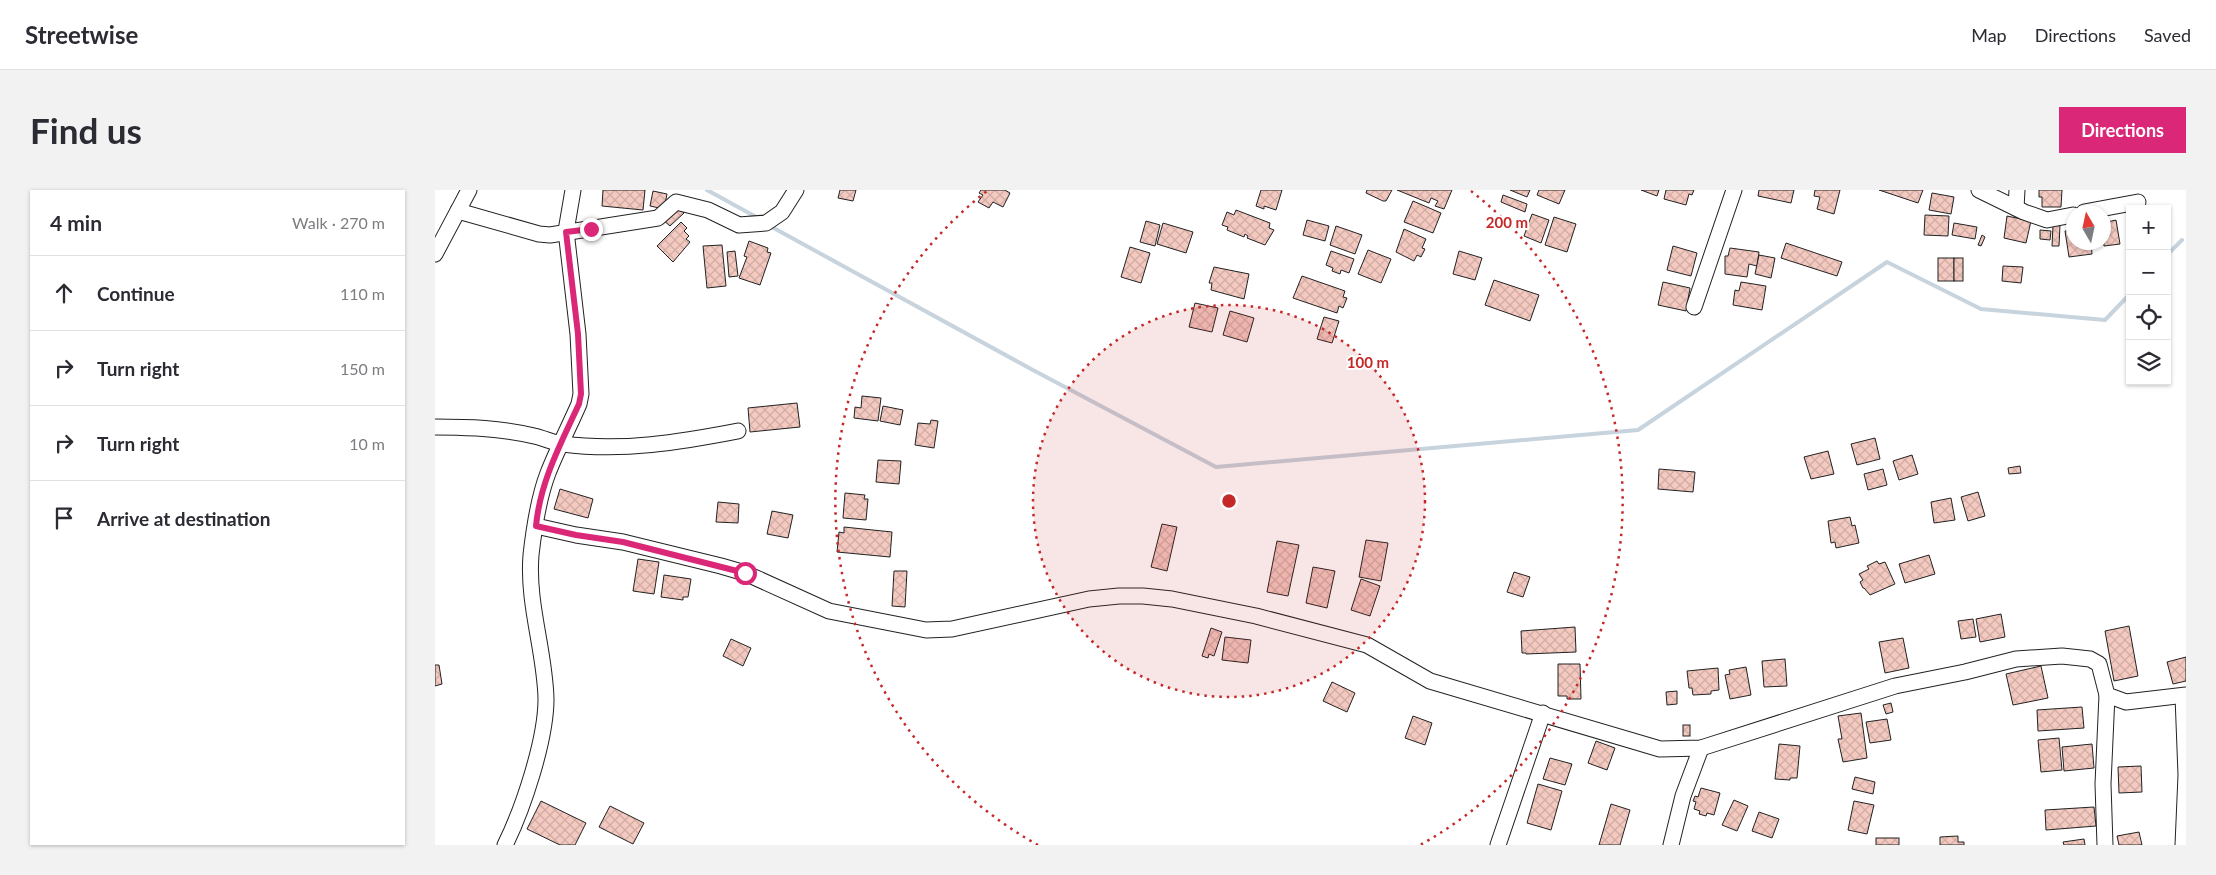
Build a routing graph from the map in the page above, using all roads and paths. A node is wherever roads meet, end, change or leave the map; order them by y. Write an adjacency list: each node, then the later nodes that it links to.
1 (469, 190): 10 (street)
2 (573, 190): 12 (street)
3 (796, 190): 12 (street)
4 (1734, 190): 14 (street)
5 (1979, 190): 9 (street)
6 (2017, 190): 9 (street)
7 (2138, 202): 8 (street)
8 (2111, 207)
9 (2016, 208): 11 (street)
10 (458, 211): 12 (street); 13 (street)
11 (2066, 216)
12 (566, 232): 17 (street)
13 (435, 254)
14 (1694, 307)
15 (435, 427): 17 (street)
16 (738, 431): 17 (street)
17 (561, 444): 18 (street)
18 (536, 526): 21 (street); 23 (street)
19 (2107, 695): 20 (street); 22 (street); 26 (street)
20 (2185, 696): 27 (street)
21 (1543, 713): 22 (street); 24 (street)
22 (1701, 748): 25 (street)
23 (505, 845)
24 (1498, 845)
25 (1671, 845)
26 (2105, 845)
27 (2183, 845)

